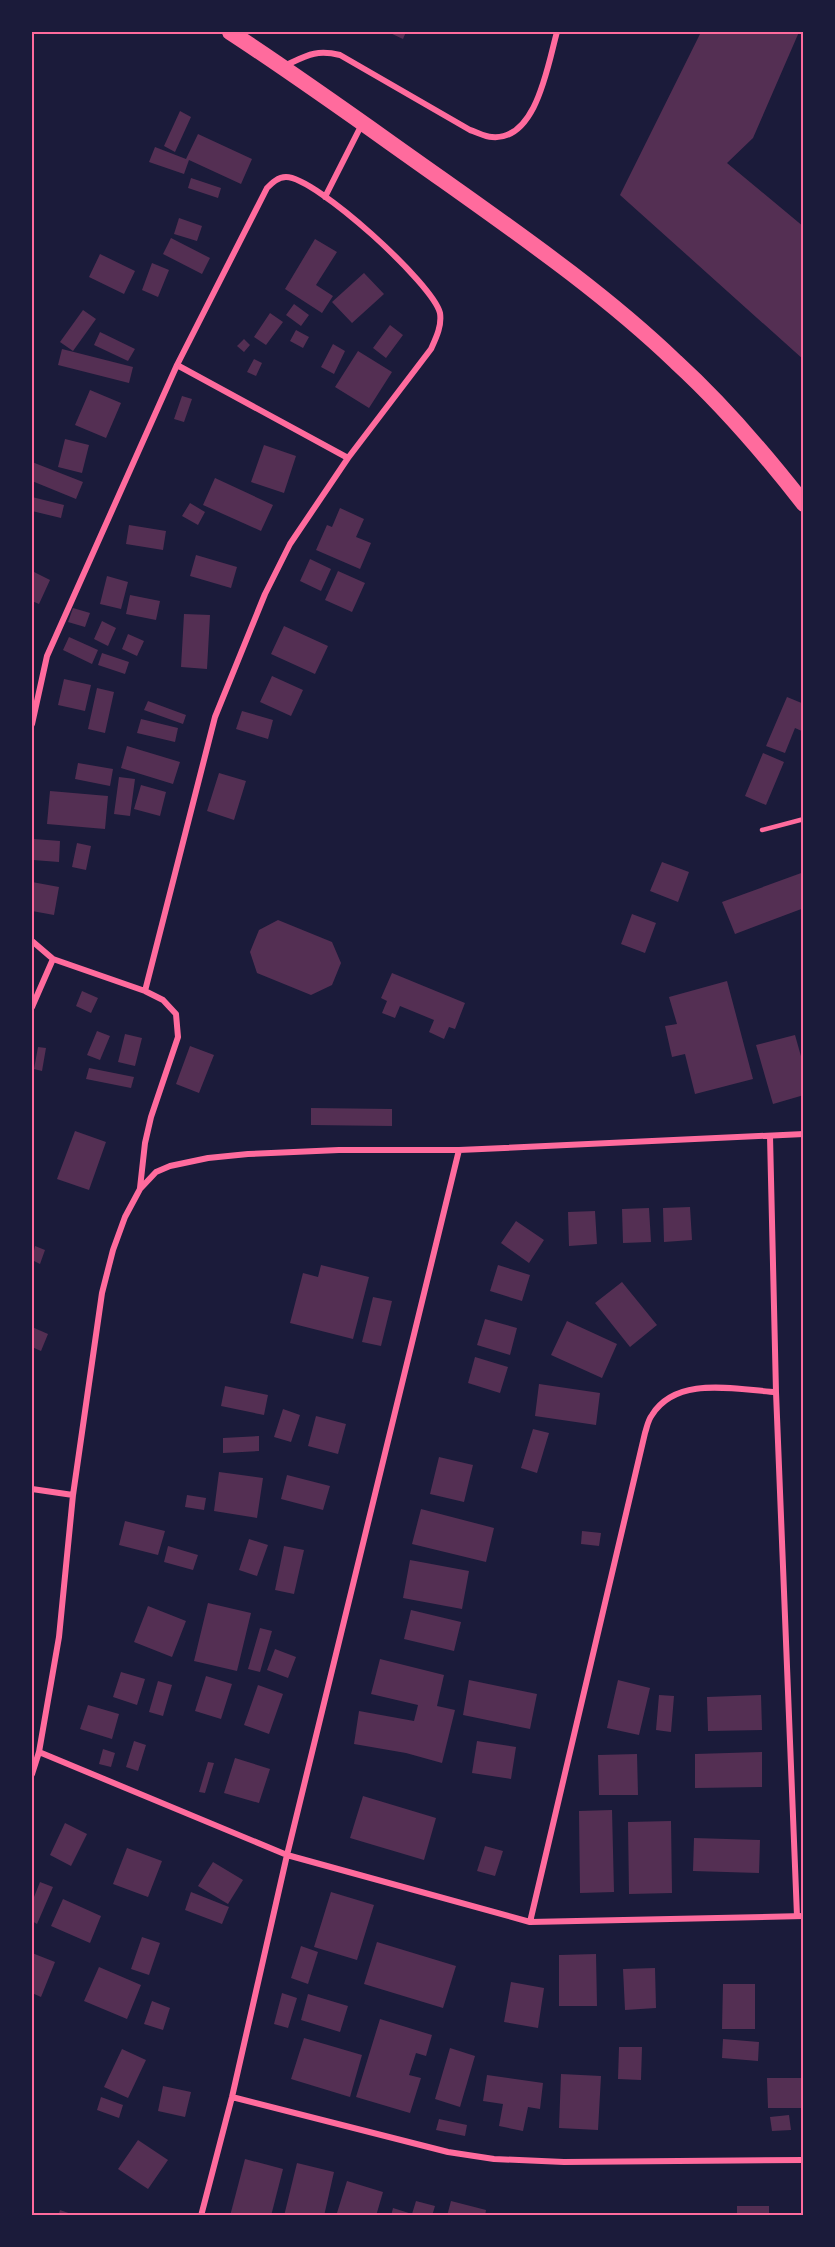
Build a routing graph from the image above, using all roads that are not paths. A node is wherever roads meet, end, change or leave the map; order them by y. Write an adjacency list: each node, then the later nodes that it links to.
1 (230, 32): 3 (highway)
2 (557, 32): 3 (street)
3 (283, 67): 4 (highway)
4 (363, 123): 5 (street); 8 (highway)
5 (325, 197): 6 (street); 7 (street)
6 (177, 365): 7 (street); 9 (street)
7 (348, 458): 14 (street)
8 (804, 504)
9 (32, 724)
10 (804, 819): 11 (lane)
11 (762, 830)
12 (32, 941): 13 (street)
13 (53, 959): 14 (street); 15 (street)
14 (145, 991): 19 (street)
15 (32, 1007)
16 (804, 1134): 17 (street)
17 (770, 1136): 18 (street); 20 (street)
18 (459, 1150): 19 (street); 25 (street)
19 (140, 1189): 22 (street)
20 (776, 1392): 26 (street); 27 (street)
21 (32, 1489): 22 (street)
22 (73, 1495): 23 (street)
23 (39, 1752): 24 (street); 25 (street)
24 (32, 1774)
25 (286, 1855): 27 (street); 28 (street)
26 (800, 1916): 27 (street)
27 (530, 1922)
28 (232, 2097): 29 (street); 30 (street)
29 (804, 2160)
30 (201, 2216)

